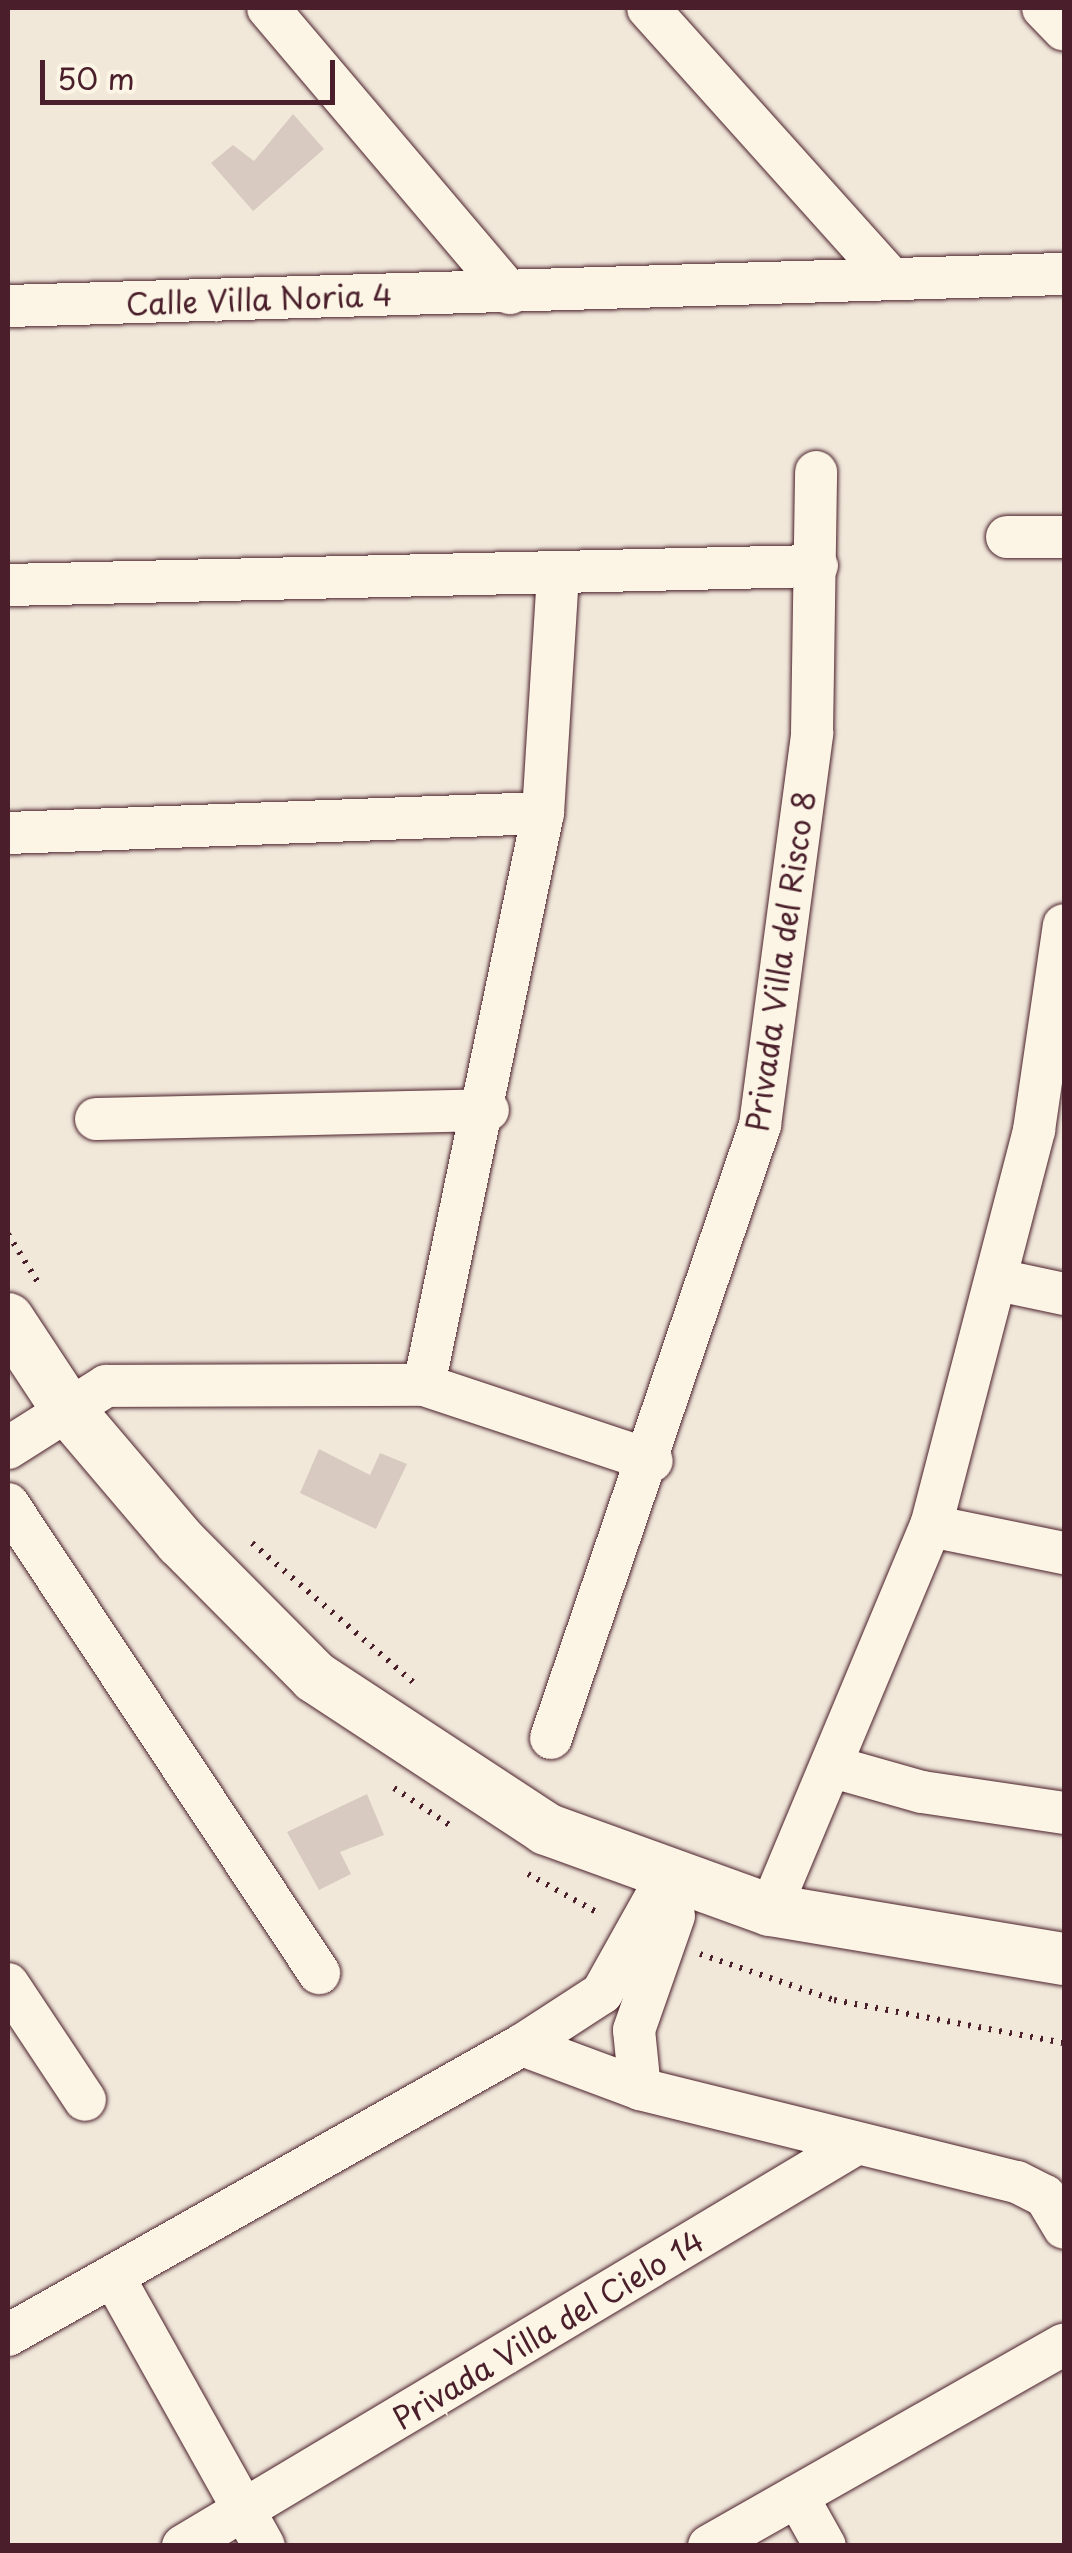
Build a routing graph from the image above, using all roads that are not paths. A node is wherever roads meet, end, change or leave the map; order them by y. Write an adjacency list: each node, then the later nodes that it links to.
1 (268, 8): 7 (street)
2 (648, 8): 6 (street)
3 (1043, 8): 4 (street)
4 (1064, 30)
5 (1064, 274): 6 (street, Calle Villa Noria 4)
6 (889, 277): 7 (street, Calle Villa Noria 4)
7 (510, 292): 8 (street, Calle Villa Noria 4)
8 (8, 306)
9 (816, 472): 12 (street, Privada Villa del Risco 8)
10 (1007, 537): 11 (street)
11 (1064, 537)
12 (817, 566): 13 (street); 26 (street, Privada Villa del Risco 8)
13 (558, 572): 14 (street); 15 (street)
14 (8, 585)
15 (543, 813): 16 (street); 18 (street)
16 (8, 833)
17 (1064, 925): 20 (street)
18 (488, 1110): 19 (street); 24 (street)
19 (96, 1119)
20 (1050, 1130): 21 (street)
21 (998, 1280): 22 (street); 28 (street)
22 (1064, 1294)
23 (28, 1309): 25 (street)
24 (424, 1385): 25 (street); 26 (street)
25 (52, 1419): 33 (street)
26 (652, 1460): 30 (street, Privada Villa del Risco 8)
27 (8, 1504): 37 (street)
28 (931, 1526): 29 (street); 31 (street)
29 (1064, 1553)
30 (551, 1738)
31 (837, 1768): 32 (street); 34 (street)
32 (1064, 1812)
33 (678, 1878): 34 (street); 35 (street)
34 (774, 1896): 36 (street)
35 (654, 1937): 39 (street); 40 (street)
36 (1064, 1960)
37 (318, 1973)
38 (8, 1984): 41 (street)
39 (522, 2046): 40 (street); 44 (street)
40 (640, 2088): 42 (street)
41 (84, 2100)
42 (851, 2147): 43 (street); 48 (street, Privada Villa del Cielo 14)
43 (1064, 2228)
44 (112, 2276): 45 (street); 48 (street)
45 (8, 2335)
46 (1064, 2344): 47 (street)
47 (798, 2496): 50 (street); 51 (street)
48 (255, 2529): 49 (street, Privada Villa del Cielo 14)
49 (183, 2546)
50 (709, 2546)
51 (825, 2546)

